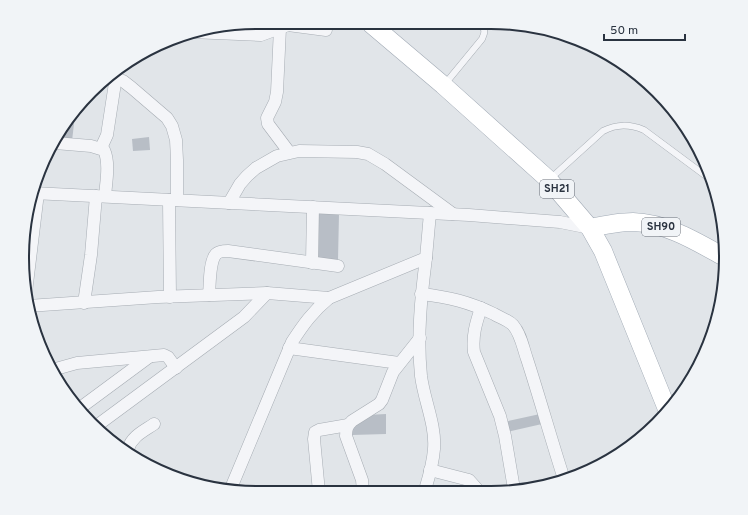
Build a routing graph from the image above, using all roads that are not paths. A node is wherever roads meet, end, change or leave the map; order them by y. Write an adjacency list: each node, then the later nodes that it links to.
1 (275, 29): 7 (street)
2 (284, 29): 13 (street)
3 (318, 29): 6 (street)
4 (377, 29): 10 (main road, SH21)
5 (484, 29): 10 (lane)
6 (326, 30)
7 (213, 33)
8 (117, 77): 18 (street)
9 (113, 80): 12 (street)
10 (444, 85): 15 (main road, SH21)
11 (60, 143): 12 (street)
12 (101, 148): 17 (street)
13 (289, 152): 19 (street); 23 (street)
14 (703, 174): 15 (lane)
15 (549, 180): 24 (main road, SH21)
16 (38, 193): 17 (street)
17 (101, 196): 18 (street); 35 (street)
18 (173, 200): 19 (street); 33 (street)
19 (229, 203): 21 (street)
20 (35, 207): 27 (street)
21 (313, 207): 22 (street); 28 (street)
22 (430, 213): 23 (street); 26 (street)
23 (453, 214): 24 (street)
24 (590, 228): 25 (main road, SH90); 45 (main road, SH21)
25 (719, 254)
26 (426, 258): 31 (street); 34 (street)
27 (29, 262)
28 (312, 263): 29 (street); 32 (street)
29 (338, 266)
30 (267, 293): 32 (street); 34 (street); 43 (street)
31 (421, 294): 37 (street); 38 (street)
32 (209, 295): 33 (street)
33 (170, 297): 35 (street)
34 (329, 298): 39 (street)
35 (84, 302): 36 (street)
36 (34, 306)
37 (482, 308): 51 (street); 53 (street)
38 (420, 338): 41 (street); 50 (street)
39 (289, 348): 41 (street); 52 (street)
40 (149, 357): 42 (street); 43 (street); 44 (street)
41 (399, 363): 48 (street)
42 (58, 368)
43 (176, 368): 46 (street)
44 (84, 405)
45 (665, 405)
46 (100, 423)
47 (154, 424): 49 (street)
48 (348, 425): 54 (street); 55 (street)
49 (129, 446)
50 (430, 470): 56 (street); 57 (street)
51 (563, 474)
52 (232, 485)
53 (513, 485)
54 (318, 486)
55 (363, 486)
56 (426, 486)
57 (474, 486)

